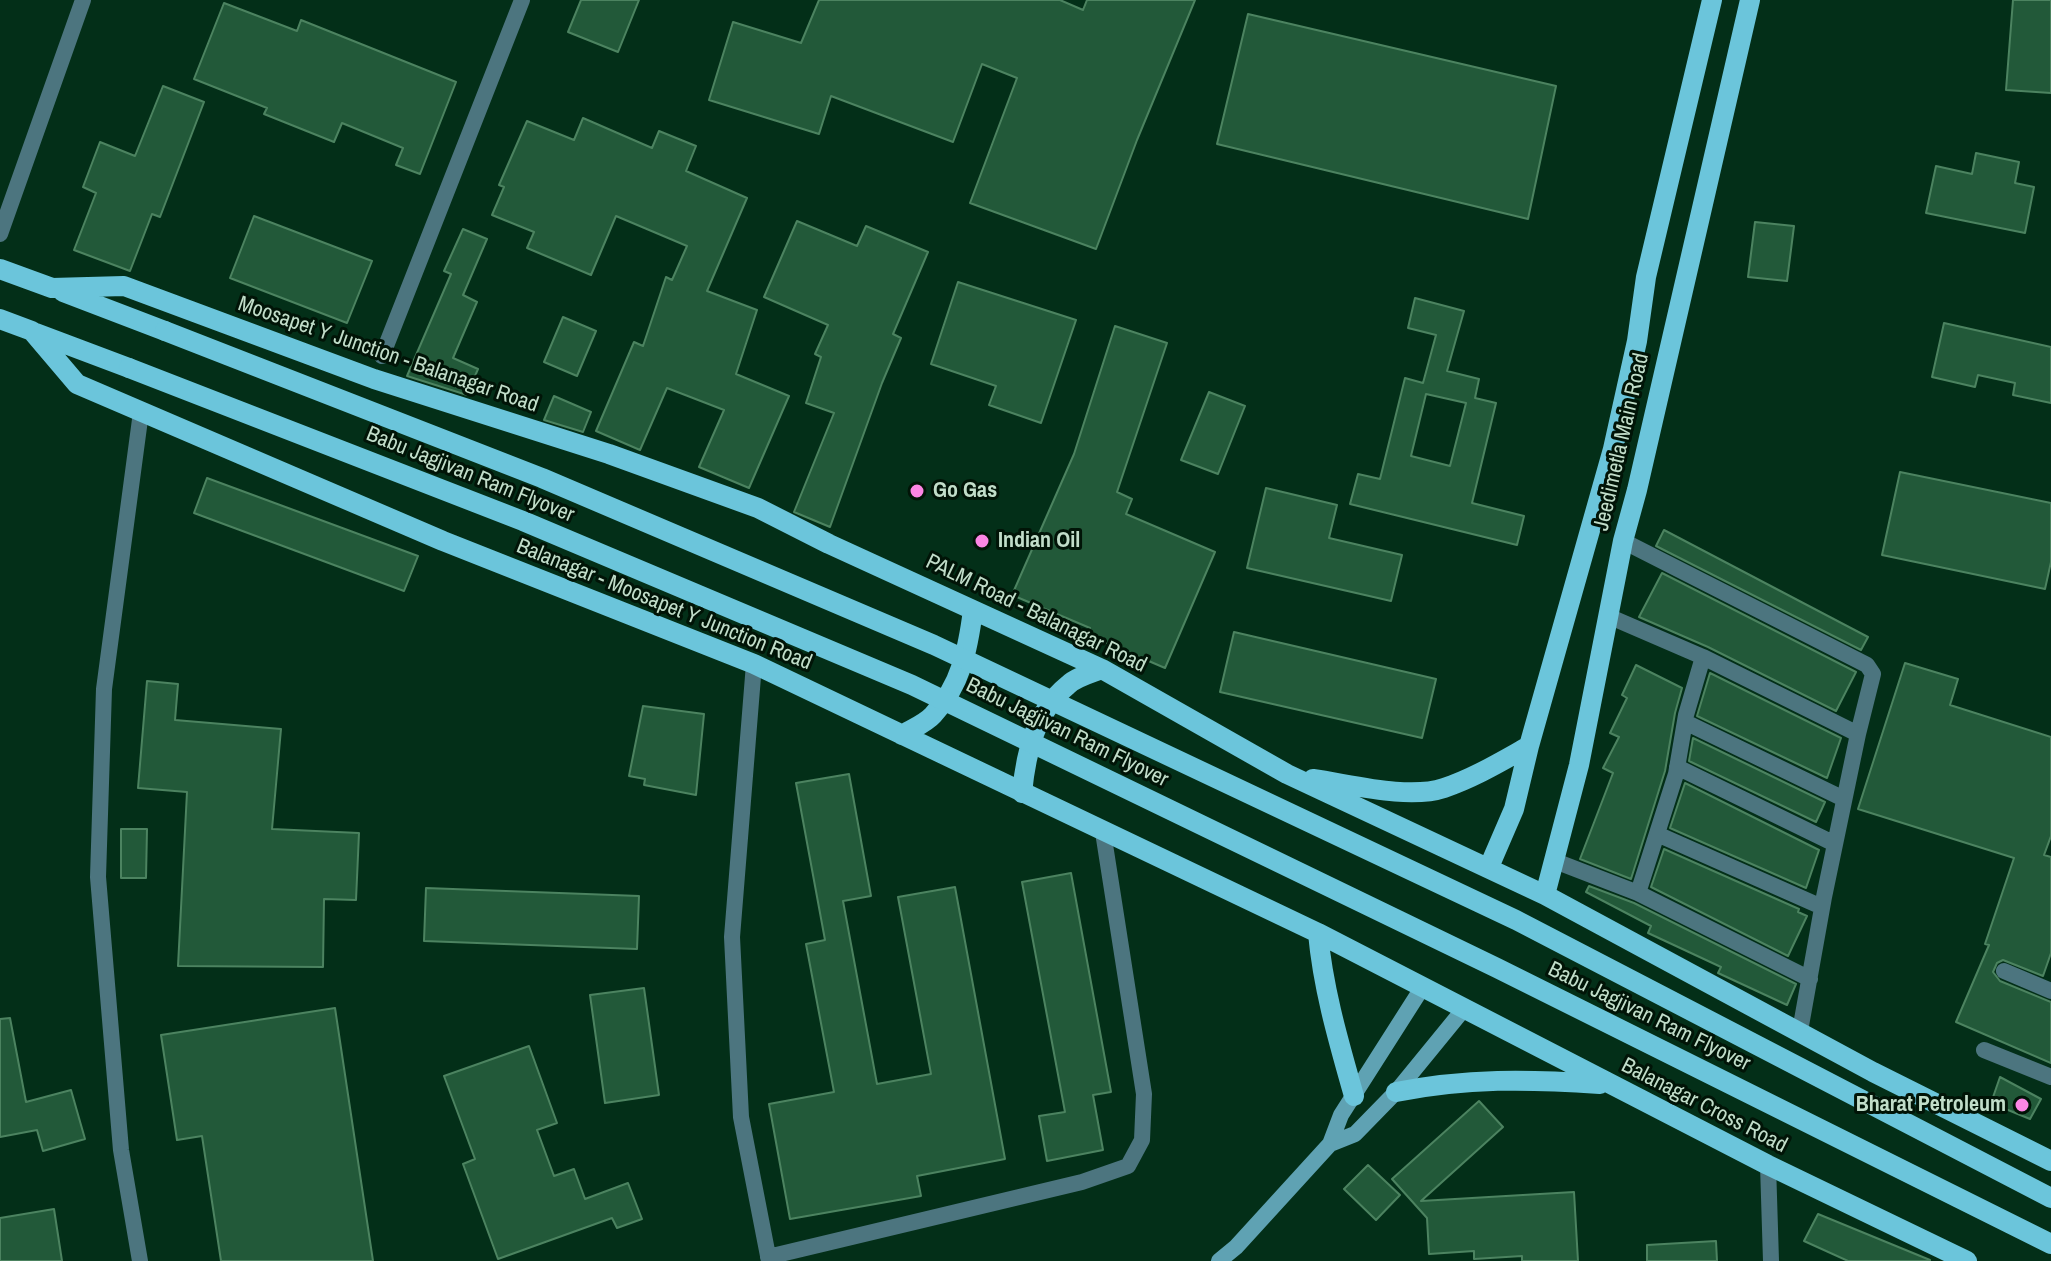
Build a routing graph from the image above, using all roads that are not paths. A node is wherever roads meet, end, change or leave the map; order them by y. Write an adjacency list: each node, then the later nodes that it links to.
1 (83, 0): 5 (street)
2 (522, 0): 10 (street)
3 (1712, 0): 22 (main road, Jeedimetla Main Road)
4 (1750, 0): 13 (main road, Jeedimetla Main Road)
5 (0, 234)
6 (0, 269): 7 (main road, Moosapet Y Junction - Balanagar Road)
7 (52, 288): 12 (main road, Moosapet Y Junction - Balanagar Road); 50 (main road, Babu Jagjivan Ram Flyover, bridge)
8 (0, 319): 9 (main road, Balanagar - Moosapet Y Junction Road)
9 (32, 331): 11 (main road, Balanagar - Moosapet Y Junction Road); 51 (main road, Babu Jagjivan Ram Flyover, bridge)
10 (382, 356)
11 (141, 412): 17 (main road, Balanagar - Moosapet Y Junction Road); 54 (street)
12 (758, 508): 14 (main road, PALM Road - Balanagar Road)
13 (1623, 541): 15 (main road, Jeedimetla Main Road); 20 (street)
14 (973, 610): 18 (main road, PALM Road - Balanagar Road); 21 (main road)
15 (1608, 616): 16 (street); 30 (main road, Jeedimetla Main Road)
16 (1703, 657): 19 (street); 20 (street)
17 (754, 664): 21 (main road, Balanagar - Moosapet Y Junction Road); 53 (street)
18 (1102, 669): 24 (main road, PALM Road - Balanagar Road); 25 (main road)
19 (1685, 722): 23 (street); 26 (street)
20 (1858, 734): 26 (street)
21 (902, 735): 25 (main road, Balanagar - Moosapet Y Junction Road)
22 (1529, 746): 24 (main road); 31 (main road, Jeedimetla Main Road)
23 (1677, 767): 28 (street); 29 (street)
24 (1287, 774): 31 (main road, PALM Road - Balanagar Road)
25 (1022, 793): 27 (main road, Balanagar - Moosapet Y Junction Road)
26 (1844, 799): 29 (street)
27 (1103, 832): 35 (main road, Balanagar - Moosapet Y Junction Road); 53 (street)
28 (1657, 834): 32 (street); 34 (street)
29 (1835, 844): 34 (street)
30 (1555, 861): 32 (street); 33 (main road, Jeedimetla Main Road)
31 (1489, 867): 33 (main road, PALM Road - Balanagar Road)
32 (1638, 893): 37 (street)
33 (1545, 895): 41 (main road, PALM Road - Balanagar Road)
34 (1822, 907): 37 (street)
35 (1318, 933): 38 (main road); 46 (main road)
36 (2004, 971): 39 (street)
37 (1810, 979): 41 (street)
38 (1422, 988): 40 (main road, Balanagar Cross Road); 46 (street)
39 (2051, 991)
40 (1463, 1010): 44 (main road, Balanagar Cross Road); 45 (street)
41 (1800, 1031): 48 (main road)
42 (1984, 1050): 43 (street)
43 (2051, 1077)
44 (1608, 1084): 45 (main road); 49 (main road, Balanagar Cross Road)
45 (1396, 1092): 47 (street)
46 (1354, 1096): 47 (street)
47 (1330, 1144): 52 (street)
48 (2051, 1161)
49 (1768, 1165): 56 (street); 57 (main road, Balanagar Cross Road)
50 (2051, 1198)
51 (2051, 1244)
52 (1237, 1254): 55 (street)
53 (769, 1259)
54 (140, 1261)
55 (1219, 1261)
56 (1771, 1261)
57 (1967, 1261)

